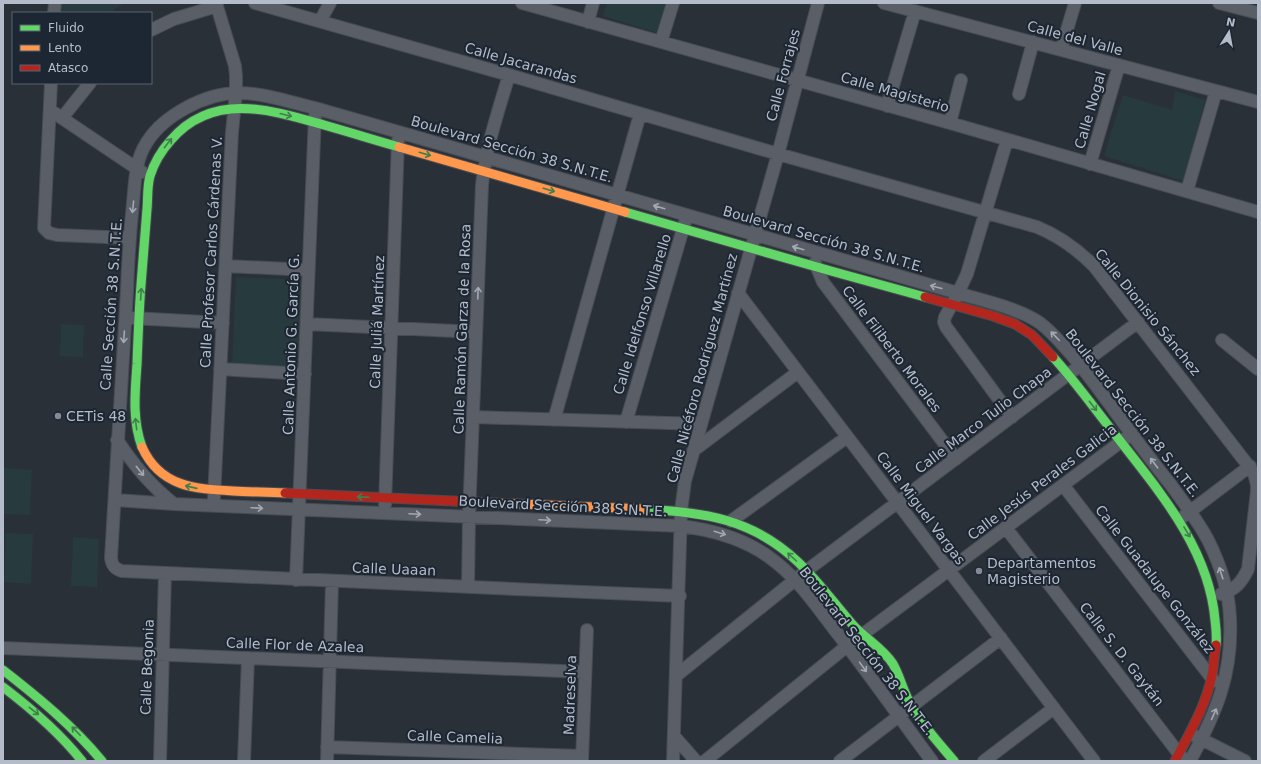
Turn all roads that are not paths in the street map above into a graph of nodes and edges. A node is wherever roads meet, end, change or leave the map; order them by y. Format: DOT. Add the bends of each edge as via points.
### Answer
graph roads {
  1 [pos="255,3"];
  2 [pos="330,3"];
  3 [pos="522,3"];
  4 [pos="593,3"];
  5 [pos="673,3"];
  6 [pos="818,3"];
  7 [pos="884,3"];
  8 [pos="1075,3"];
  9 [pos="1219,3"];
  10 [pos="217,5"];
  11 [pos="915,11"];
  12 [pos="1258,13"];
  13 [pos="320,21"];
  14 [pos="588,22"];
  15 [pos="152,30"];
  16 [pos="661,42"];
  17 [pos="1033,42"];
  18 [pos="1061,50"];
  19 [pos="1119,66"];
  20 [pos="509,75"];
  21 [pos="797,80"];
  22 [pos="961,80"];
  23 [pos="51,84"];
  24 [pos="89,84"];
  25 [pos="1216,91"];
  26 [pos="236,93"];
  27 [pos="1019,94"];
  28 [pos="1258,102"];
  29 [pos="887,106"];
  30 [pos="235,108"];
  31 [pos="315,108"];
  32 [pos="50,110"];
  33 [pos="640,114"];
  34 [pos="62,118"];
  35 [pos="314,122"];
  36 [pos="950,123"];
  37 [pos="398,132"];
  38 [pos="1007,140"];
  39 [pos="398,146"];
  40 [pos="778,154"];
  41 [pos="486,158"];
  42 [pos="1090,164"];
  43 [pos="137,168"];
  44 [pos="484,171"];
  45 [pos="150,177"];
  46 [pos="1187,192"];
  47 [pos="617,195"];
  48 [pos="613,209"];
  49 [pos="1258,212"];
  50 [pos="986,213"];
  51 [pos="687,216"];
  52 [pos="683,229"];
  53 [pos="754,235"];
  54 [pos="130,238"];
  55 [pos="751,248"];
  56 [pos="813,252"];
  57 [pos="226,266"];
  58 [pos="816,268"];
  59 [pos="308,270"];
  60 [pos="738,293"];
  61 [pos="958,293"];
  62 [pos="952,304"];
  63 [pos="125,318"];
  64 [pos="139,318"];
  65 [pos="1138,322"];
  66 [pos="222,323"];
  67 [pos="306,324"];
  68 [pos="392,328"];
  69 [pos="476,332"];
  70 [pos="1222,340"];
  71 [pos="1080,366"];
  72 [pos="220,369"];
  73 [pos="1258,369"];
  74 [pos="798,372"];
  75 [pos="304,374"];
  76 [pos="1069,375"];
  77 [pos="473,417"];
  78 [pos="1012,417"];
  79 [pos="554,420"];
  80 [pos="626,422"];
  81 [pos="701,424"];
  82 [pos="1131,433"];
  83 [pos="847,437"];
  84 [pos="117,440"];
  85 [pos="1120,442"];
  86 [pos="692,451"];
  87 [pos="956,459"];
  88 [pos="149,460"];
  89 [pos="1250,466"];
  90 [pos="1063,485"];
  91 [pos="215,490"];
  92 [pos="300,495"];
  93 [pos="386,498"];
  94 [pos="115,500"];
  95 [pos="470,501"];
  96 [pos="897,502"];
  97 [pos="174,504"];
  98 [pos="214,505"];
  99 [pos="299,510"];
  100 [pos="681,511"];
  101 [pos="1190,511"];
  102 [pos="385,512"];
  103 [pos="469,516"];
  104 [pos="1179,520"];
  105 [pos="731,521"];
  106 [pos="681,526"];
  107 [pos="1006,528"];
  108 [pos="111,562"];
  109 [pos="949,570"];
  110 [pos="806,571"];
  111 [pos="165,573"];
  112 [pos="296,580"];
  113 [pos="795,580"];
  114 [pos="332,582"];
  115 [pos="468,587"];
  116 [pos="1226,592"];
  117 [pos="680,596"];
  118 [pos="1212,596"];
  119 [pos="587,630"];
  120 [pos="861,635"];
  121 [pos="1001,638"];
  122 [pos="847,646"];
  123 [pos="3,648"];
  124 [pos="162,654"];
  125 [pos="248,658"];
  126 [pos="330,661"];
  127 [pos="3,670"];
  128 [pos="585,672"];
  129 [pos="677,675"];
  130 [pos="1211,677"];
  131 [pos="3,687"];
  132 [pos="1223,691"];
  133 [pos="911,706"];
  134 [pos="1054,708"];
  135 [pos="898,716"];
  136 [pos="1190,733"];
  137 [pos="674,736"];
  138 [pos="1202,740"];
  139 [pos="327,747"];
  140 [pos="1180,758"];
  141 [pos="582,759"];
  142 [pos="82,761"];
  143 [pos="102,761"];
  144 [pos="160,761"];
  145 [pos="244,761"];
  146 [pos="327,761"];
  147 [pos="673,761"];
  148 [pos="696,761"];
  149 [pos="705,761"];
  150 [pos="840,761"];
  151 [pos="932,761"];
  152 [pos="954,761"];
  153 [pos="984,761"];
  154 [pos="1094,761"];
  155 [pos="1190,761"];
  156 [pos="1246,761"];
  1 -- 13 [label="street, Calle Jacarandas"];
  2 -- 13 [label="street"];
  3 -- 14 [label="street, Calle Magisterio"];
  4 -- 14 [label="street"];
  5 -- 16 [label="street"];
  6 -- 21 [label="street, Calle Forrajes"];
  7 -- 11 [label="street, Calle del Valle"];
  8 -- 18 [label="street"];
  9 -- 12 [label="street"];
  10 -- 15 [label="street" via="174,19"];
  10 -- 26 [label="street, Calle Profesor Carlos Cárdenas V." via="235,66"];
  11 -- 17 [label="street, Calle del Valle"];
  11 -- 29 [label="street"];
  13 -- 20 [label="street, Calle Jacarandas"];
  14 -- 16 [label="street, Calle Magisterio"];
  16 -- 21 [label="street, Calle Magisterio"];
  17 -- 18 [label="street, Calle del Valle"];
  17 -- 27 [label="street"];
  18 -- 19 [label="street, Calle del Valle"];
  19 -- 25 [label="street, Calle del Valle"];
  19 -- 42 [label="street, Calle Nogal"];
  20 -- 33 [label="street, Calle Jacarandas"];
  20 -- 41 [label="street, Calle Ramón Garza de la Rosa"];
  21 -- 29 [label="street, Calle Magisterio"];
  21 -- 40 [label="street, Calle Forrajes"];
  22 -- 36 [label="street"];
  23 -- 32 [label="street"];
  24 -- 34 [label="street"];
  25 -- 28 [label="street, Calle del Valle"];
  25 -- 46 [label="street"];
  26 -- 30 [label="street, Calle Profesor Carlos Cárdenas V."];
  26 -- 31 [label="street, Boulevard Sección 38 S.N.T.E." via="268,96"];
  26 -- 43 [label="street, Boulevard Sección 38 S.N.T.E." via="202,100 168,119 147,142"];
  29 -- 36 [label="street, Calle Magisterio"];
  30 -- 35 [label="street, Boulevard Sección 38 S.N.T.E., one-way" via="270,111"];
  45 -- 30 [label="street, Boulevard Sección 38 S.N.T.E., one-way" via="154,164 167,142 188,123 217,110"];
  30 -- 57 [label="street, Calle Profesor Carlos Cárdenas V."];
  31 -- 35 [label="street, Calle Antonio G. García G."];
  31 -- 37 [label="street, Boulevard Sección 38 S.N.T.E."];
  32 -- 34 [label="street"];
  32 -- 54 [label="street" via="44,228 56,235"];
  33 -- 40 [label="street, Calle Jacarandas"];
  33 -- 47 [label="street"];
  34 -- 43 [label="street"];
  35 -- 39 [label="street, Boulevard Sección 38 S.N.T.E."];
  35 -- 59 [label="street, Calle Antonio G. García G."];
  36 -- 38 [label="street, Calle Magisterio"];
  37 -- 39 [label="street, Calle Juliá Martínez"];
  37 -- 41 [label="street, Boulevard Sección 38 S.N.T.E."];
  38 -- 42 [label="street, Calle Magisterio"];
  38 -- 50 [label="street"];
  39 -- 44 [label="street, Boulevard Sección 38 S.N.T.E., one-way"];
  39 -- 68 [label="street, Calle Juliá Martínez"];
  40 -- 50 [label="street, Calle Dionisio Sánchez"];
  40 -- 53 [label="street, Calle Nicéforo Rodríguez Martínez"];
  41 -- 44 [label="street, Calle Ramón Garza de la Rosa"];
  41 -- 47 [label="street, Boulevard Sección 38 S.N.T.E."];
  42 -- 46 [label="street, Calle Magisterio"];
  43 -- 45 [label="street"];
  43 -- 54 [label="street, Calle Sección 38 S.N.T.E., one-way"];
  44 -- 48 [label="street, Boulevard Sección 38 S.N.T.E., one-way"];
  69 -- 44 [label="street, Calle Ramón Garza de la Rosa, one-way"];
  64 -- 45 [label="street, Calle Sección 38 S.N.T.E., one-way"];
  46 -- 49 [label="street, Calle Magisterio"];
  47 -- 48 [label="street"];
  51 -- 47 [label="street, Boulevard Sección 38 S.N.T.E., one-way"];
  48 -- 52 [label="street, Boulevard Sección 38 S.N.T.E."];
  48 -- 79 [label="street"];
  50 -- 61 [label="street" via="967,274"];
  50 -- 65 [label="street, Calle Dionisio Sánchez" via="1037,227 1074,247 1094,266"];
  51 -- 52 [label="street, Calle Idelfonso Villarello"];
  51 -- 53 [label="street, Boulevard Sección 38 S.N.T.E."];
  52 -- 55 [label="street, Boulevard Sección 38 S.N.T.E."];
  52 -- 80 [label="street, Calle Idelfonso Villarello"];
  53 -- 55 [label="street, Calle Nicéforo Rodríguez Martínez"];
  56 -- 53 [label="street, Boulevard Sección 38 S.N.T.E., one-way"];
  54 -- 63 [label="street, Calle Sección 38 S.N.T.E."];
  55 -- 58 [label="street, Boulevard Sección 38 S.N.T.E."];
  55 -- 60 [label="street, Calle Nicéforo Rodríguez Martínez"];
  56 -- 58 [label="street, Calle Filiberto Morales"];
  61 -- 56 [label="street, Boulevard Sección 38 S.N.T.E., one-way"];
  57 -- 59 [label="street"];
  57 -- 66 [label="street, Calle Profesor Carlos Cárdenas V."];
  58 -- 62 [label="street, Boulevard Sección 38 S.N.T.E."];
  58 -- 87 [label="street, Calle Filiberto Morales" via="823,282"];
  59 -- 67 [label="street, Calle Antonio G. García G."];
  60 -- 74 [label="street, Calle Miguel Vargas"];
  60 -- 81 [label="street, Calle Nicéforo Rodríguez Martínez"];
  61 -- 62 [label="street"];
  71 -- 61 [label="street, Boulevard Sección 38 S.N.T.E., one-way" via="1040,323 1014,311"];
  62 -- 76 [label="street, Boulevard Sección 38 S.N.T.E." via="1019,326 1042,343"];
  62 -- 78 [label="street" via="944,317 946,327"];
  63 -- 64 [label="street"];
  63 -- 84 [label="street, Calle Sección 38 S.N.T.E., one-way"];
  64 -- 66 [label="street"];
  88 -- 64 [label="street, Calle Sección 38 S.N.T.E., one-way" via="139,440 135,421"];
  65 -- 71 [label="street, Calle Marco Tulio Chapa"];
  65 -- 89 [label="street, Calle Dionisio Sánchez"];
  66 -- 72 [label="street, Calle Profesor Carlos Cárdenas V."];
  67 -- 68 [label="street"];
  67 -- 75 [label="street, Calle Antonio G. García G."];
  68 -- 69 [label="street"];
  68 -- 93 [label="street, Calle Juliá Martínez"];
  69 -- 77 [label="street, Calle Ramón Garza de la Rosa"];
  70 -- 73 [label="street"];
  71 -- 76 [label="street, Calle Marco Tulio Chapa"];
  71 -- 82 [label="street, Boulevard Sección 38 S.N.T.E."];
  72 -- 75 [label="street"];
  72 -- 91 [label="street, Calle Profesor Carlos Cárdenas V."];
  74 -- 83 [label="street, Calle Miguel Vargas"];
  74 -- 86 [label="street"];
  75 -- 92 [label="street, Calle Antonio G. García G."];
  76 -- 78 [label="street, Calle Marco Tulio Chapa"];
  76 -- 85 [label="street, Boulevard Sección 38 S.N.T.E., one-way"];
  77 -- 79 [label="street"];
  77 -- 95 [label="street, Calle Ramón Garza de la Rosa"];
  78 -- 87 [label="street, Calle Marco Tulio Chapa"];
  79 -- 80 [label="street"];
  80 -- 81 [label="street"];
  81 -- 86 [label="street, Calle Nicéforo Rodríguez Martínez"];
  82 -- 85 [label="street, Calle Jesús Perales Galicia"];
  101 -- 82 [label="street, Boulevard Sección 38 S.N.T.E., one-way"];
  83 -- 96 [label="street, Calle Miguel Vargas"];
  83 -- 105 [label="street"];
  84 -- 94 [label="street, Calle Sección 38 S.N.T.E."];
  84 -- 97 [label="street, one-way" via="144,476"];
  85 -- 90 [label="street, Calle Jesús Perales Galicia"];
  85 -- 104 [label="street, Boulevard Sección 38 S.N.T.E."];
  86 -- 100 [label="street, Calle Nicéforo Rodríguez Martínez"];
  87 -- 96 [label="street, Calle Marco Tulio Chapa"];
  91 -- 88 [label="street, Boulevard Sección 38 S.N.T.E., one-way" via="179,484 162,474"];
  89 -- 101 [label="street"];
  89 -- 116 [label="street, Calle Dionisio Sánchez" via="1257,485 1248,570 1239,585"];
  90 -- 107 [label="street, Calle Jesús Perales Galicia"];
  90 -- 130 [label="street, Calle Guadalupe González"];
  91 -- 92 [label="street, Boulevard Sección 38 S.N.T.E."];
  91 -- 98 [label="street, Calle Profesor Carlos Cárdenas V."];
  93 -- 92 [label="street, Boulevard Sección 38 S.N.T.E., one-way"];
  92 -- 99 [label="street, Calle Antonio G. García G."];
  93 -- 95 [label="street, Boulevard Sección 38 S.N.T.E."];
  93 -- 102 [label="street, Calle Juliá Martínez"];
  94 -- 97 [label="street, Boulevard Sección 38 S.N.T.E."];
  94 -- 108 [label="street, Calle Sección 38 S.N.T.E."];
  95 -- 100 [label="street, Boulevard Sección 38 S.N.T.E."];
  95 -- 103 [label="street, Calle Ramón Garza de la Rosa"];
  96 -- 109 [label="street, Calle Miguel Vargas"];
  96 -- 110 [label="street, Calle Marco Tulio Chapa"];
  97 -- 98 [label="street, Boulevard Sección 38 S.N.T.E."];
  98 -- 99 [label="street, Boulevard Sección 38 S.N.T.E., one-way"];
  99 -- 102 [label="street, Boulevard Sección 38 S.N.T.E."];
  99 -- 112 [label="street, Calle Antonio G. García G."];
  100 -- 105 [label="street, Boulevard Sección 38 S.N.T.E."];
  100 -- 106 [label="street, Calle Nicéforo Rodríguez Martínez"];
  101 -- 104 [label="street"];
  116 -- 101 [label="street, Boulevard Sección 38 S.N.T.E., one-way" via="1217,560"];
  102 -- 103 [label="street, Boulevard Sección 38 S.N.T.E., one-way"];
  103 -- 106 [label="street, Boulevard Sección 38 S.N.T.E., one-way"];
  103 -- 115 [label="street, Calle Ramón Garza de la Rosa"];
  104 -- 118 [label="street, Boulevard Sección 38 S.N.T.E., one-way" via="1203,563"];
  110 -- 105 [label="street, Boulevard Sección 38 S.N.T.E., one-way" via="775,543"];
  106 -- 113 [label="street, Boulevard Sección 38 S.N.T.E., one-way" via="700,528 734,538 768,557"];
  106 -- 117 [label="street, Calle Nicéforo Rodríguez Martínez"];
  107 -- 109 [label="street, Calle Jesús Perales Galicia"];
  107 -- 140 [label="street, Calle S. D. Gaytán"];
  108 -- 111 [label="street, Calle Uaaan" via="122,571"];
  109 -- 120 [label="street, Calle Jesús Perales Galicia"];
  109 -- 121 [label="street, Calle Miguel Vargas"];
  110 -- 113 [label="street, Calle Marco Tulio Chapa"];
  110 -- 120 [label="street, Boulevard Sección 38 S.N.T.E."];
  111 -- 112 [label="street, Calle Uaaan"];
  111 -- 124 [label="street, Calle Begonia"];
  112 -- 114 [label="street, Calle Uaaan"];
  113 -- 122 [label="street, Boulevard Sección 38 S.N.T.E."];
  113 -- 129 [label="street, Calle Marco Tulio Chapa"];
  114 -- 115 [label="street, Calle Uaaan"];
  114 -- 126 [label="street"];
  115 -- 117 [label="street, Calle Uaaan"];
  116 -- 118 [label="street, Calle Dionisio Sánchez"];
  116 -- 132 [label="street, Boulevard Sección 38 S.N.T.E." via="1231,636"];
  117 -- 129 [label="street, Calle Nicéforo Rodríguez Martínez"];
  118 -- 130 [label="street, Boulevard Sección 38 S.N.T.E." via="1216,630"];
  119 -- 128 [label="street, Madreselva"];
  120 -- 122 [label="street, Calle Jesús Perales Galicia"];
  120 -- 133 [label="street, Boulevard Sección 38 S.N.T.E." via="884,653 892,664"];
  121 -- 133 [label="street"];
  121 -- 134 [label="street, Calle Miguel Vargas"];
  122 -- 135 [label="street, Boulevard Sección 38 S.N.T.E., one-way"];
  122 -- 149 [label="street, Calle Jesús Perales Galicia"];
  123 -- 124 [label="street, Calle Flor de Azalea"];
  124 -- 125 [label="street, Calle Flor de Azalea"];
  124 -- 144 [label="street, Calle Begonia"];
  125 -- 126 [label="street, Calle Flor de Azalea"];
  125 -- 145 [label="street"];
  126 -- 128 [label="street, Calle Flor de Azalea"];
  126 -- 139 [label="street"];
  143 -- 127 [label="street, one-way" via="61,716"];
  128 -- 141 [label="street, Madreselva"];
  129 -- 137 [label="street, Calle Nicéforo Rodríguez Martínez"];
  130 -- 132 [label="street, Calle Guadalupe González"];
  130 -- 136 [label="street, Boulevard Sección 38 S.N.T.E."];
  131 -- 142 [label="street, one-way" via="41,716"];
  138 -- 132 [label="street, Boulevard Sección 38 S.N.T.E., one-way"];
  133 -- 135 [label="street"];
  133 -- 152 [label="street, Boulevard Sección 38 S.N.T.E."];
  134 -- 153 [label="street"];
  134 -- 154 [label="street, Calle Miguel Vargas"];
  135 -- 150 [label="street"];
  135 -- 151 [label="street, Boulevard Sección 38 S.N.T.E."];
  136 -- 138 [label="street"];
  136 -- 140 [label="street, Boulevard Sección 38 S.N.T.E."];
  137 -- 147 [label="street, Calle Nicéforo Rodríguez Martínez"];
  137 -- 148 [label="street"];
  138 -- 155 [label="street, Boulevard Sección 38 S.N.T.E."];
  138 -- 156 [label="street"];
  139 -- 141 [label="street, Calle Camelia"];
  139 -- 146 [label="street"];
}
